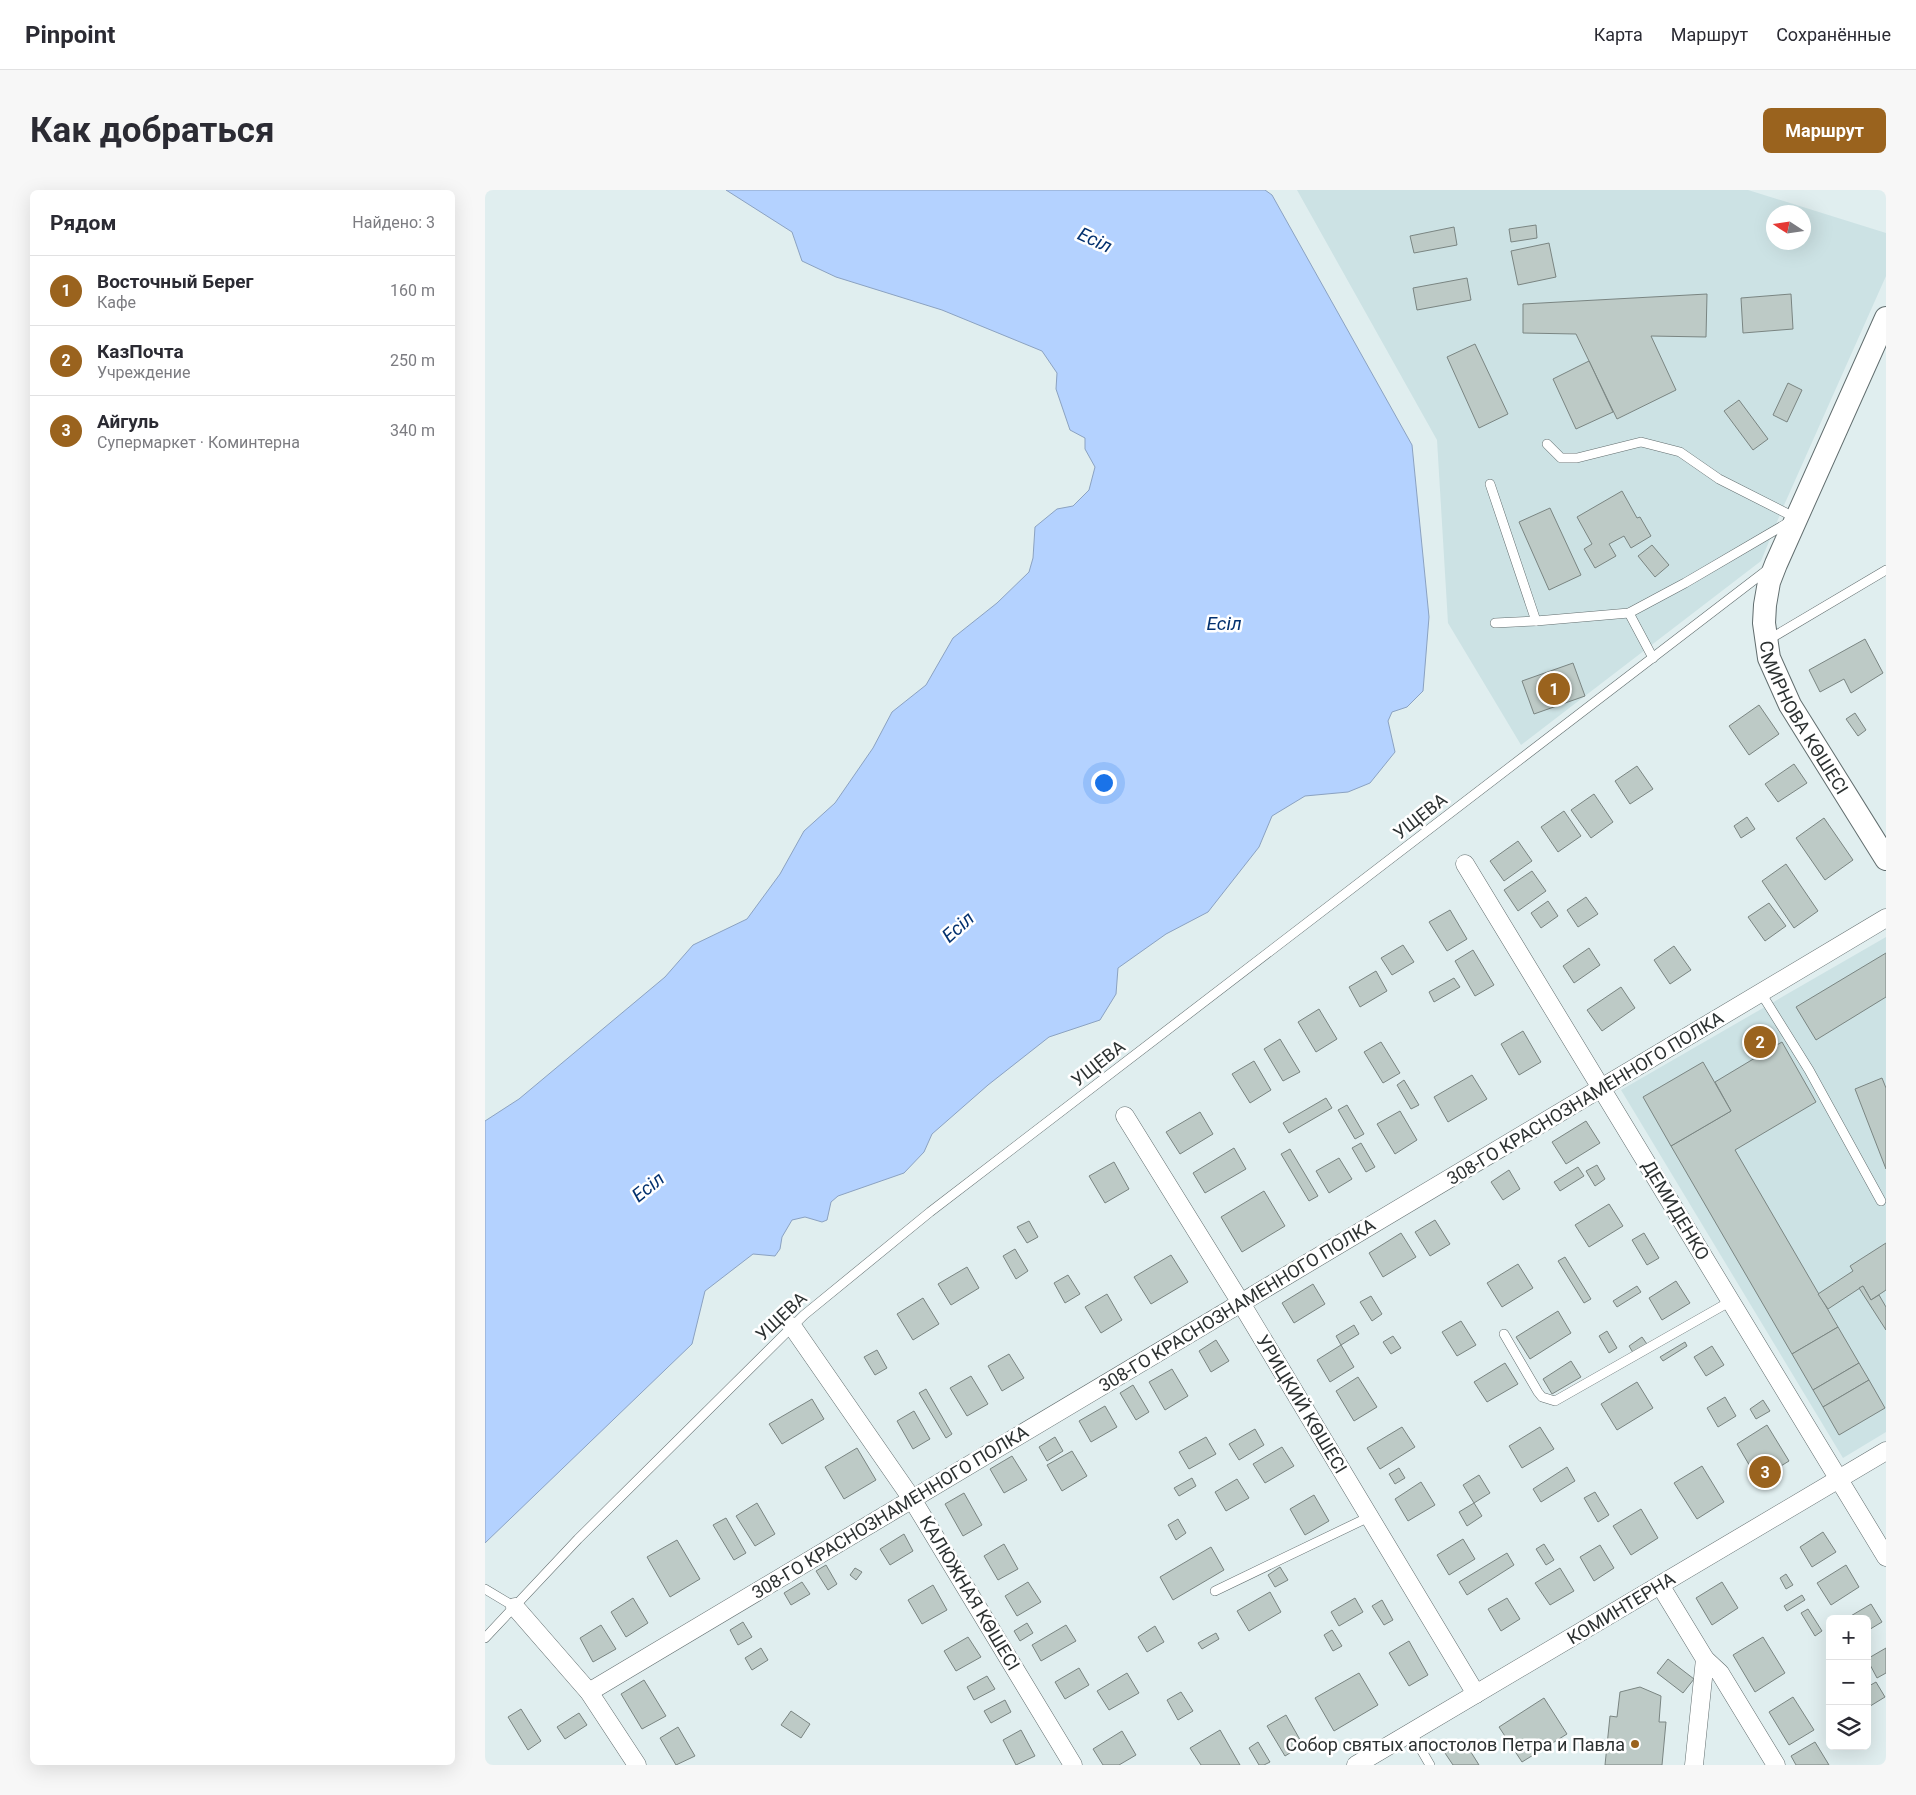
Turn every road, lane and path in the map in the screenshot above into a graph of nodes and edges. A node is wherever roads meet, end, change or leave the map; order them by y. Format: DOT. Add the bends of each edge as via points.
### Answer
graph roads {
  1 [pos="1886,318"];
  2 [pos="1547,444"];
  3 [pos="1489,484"];
  4 [pos="1796,518"];
  5 [pos="1776,564"];
  6 [pos="1886,570"];
  7 [pos="1629,613"];
  8 [pos="1536,622"];
  9 [pos="1495,623"];
  10 [pos="1765,642"];
  11 [pos="1653,658"];
  12 [pos="1886,859"];
  13 [pos="1465,864"];
  14 [pos="1886,918"];
  15 [pos="1761,993"];
  16 [pos="1601,1088"];
  17 [pos="1125,1116"];
  18 [pos="1881,1201"];
  19 [pos="1731,1302"];
  20 [pos="1241,1303"];
  21 [pos="792,1326"];
  22 [pos="1503,1334"];
  23 [pos="1886,1451"];
  24 [pos="1839,1479"];
  25 [pos="912,1499"];
  26 [pos="1369,1517"];
  27 [pos="1886,1557"];
  28 [pos="1660,1585"];
  29 [pos="485,1589"];
  30 [pos="1215,1591"];
  31 [pos="515,1607"];
  32 [pos="485,1638"];
  33 [pos="1705,1659"];
  34 [pos="589,1692"];
  35 [pos="1476,1694"];
  36 [pos="1411,1732"];
  37 [pos="1359,1764"];
  38 [pos="637,1765"];
  39 [pos="1073,1765"];
  40 [pos="1430,1765"];
  41 [pos="1694,1765"];
  42 [pos="1775,1765"];
  1 -- 4 [label="street, СМИРНОВА КӨШЕСІ"];
  2 -- 4 [label="lane" via="1561,458 1577,458 1641,442 1680,452 1719,479"];
  3 -- 8 [label="lane"];
  4 -- 5 [label="street, СМИРНОВА КӨШЕСІ"];
  4 -- 7 [label="lane"];
  5 -- 10 [label="street, СМИРНОВА КӨШЕСІ" via="1765,605"];
  5 -- 11 [label="lane, УЩЕВА"];
  6 -- 10 [label="lane"];
  7 -- 8 [label="lane"];
  7 -- 11 [label="lane"];
  8 -- 9 [label="lane"];
  10 -- 12 [label="street, СМИРНОВА КӨШЕСІ" via="1775,675 1790,705"];
  11 -- 21 [label="lane, УЩЕВА" via="930,1212"];
  13 -- 16 [label="street, ДЕМИДЕНКО"];
  14 -- 15 [label="street, 308-ГО КРАСНОЗНАМЕННОГО ПОЛКА"];
  15 -- 16 [label="street, 308-ГО КРАСНОЗНАМЕННОГО ПОЛКА"];
  15 -- 18 [label="lane" via="1809,1070"];
  16 -- 19 [label="street, ДЕМИДЕНКО"];
  16 -- 20 [label="street, 308-ГО КРАСНОЗНАМЕННОГО ПОЛКА"];
  17 -- 20 [label="street, УРИЦКИЙ КӨШЕСІ"];
  19 -- 22 [label="lane" via="1555,1401 1542,1397 1538,1392"];
  19 -- 24 [label="street, ДЕМИДЕНКО"];
  20 -- 25 [label="street, 308-ГО КРАСНОЗНАМЕННОГО ПОЛКА"];
  20 -- 26 [label="street, УРИЦКИЙ КӨШЕСІ"];
  21 -- 25 [label="street, КАЛЮЖНАЯ КӨШЕСІ"];
  21 -- 31 [label="lane, УЩЕВА" via="578,1539"];
  23 -- 24 [label="street, КОМИНТЕРНА"];
  24 -- 27 [label="street, ДЕМИДЕНКО"];
  24 -- 28 [label="street, КОМИНТЕРНА"];
  25 -- 34 [label="street, 308-ГО КРАСНОЗНАМЕННОГО ПОЛКА"];
  25 -- 39 [label="street, КАЛЮЖНАЯ КӨШЕСІ"];
  26 -- 30 [label="lane"];
  26 -- 35 [label="street, УРИЦКИЙ КӨШЕСІ"];
  28 -- 33 [label="street"];
  28 -- 35 [label="street, КОМИНТЕРНА"];
  29 -- 31 [label="lane"];
  31 -- 32 [label="lane, УЩЕВА"];
  31 -- 34 [label="street"];
  33 -- 41 [label="street"];
  33 -- 42 [label="street" via="1720,1673"];
  34 -- 38 [label="street"];
  35 -- 36 [label="street, КОМИНТЕРНА"];
  36 -- 37 [label="street, КОМИНТЕРНА"];
  36 -- 40 [label="lane"];
}
